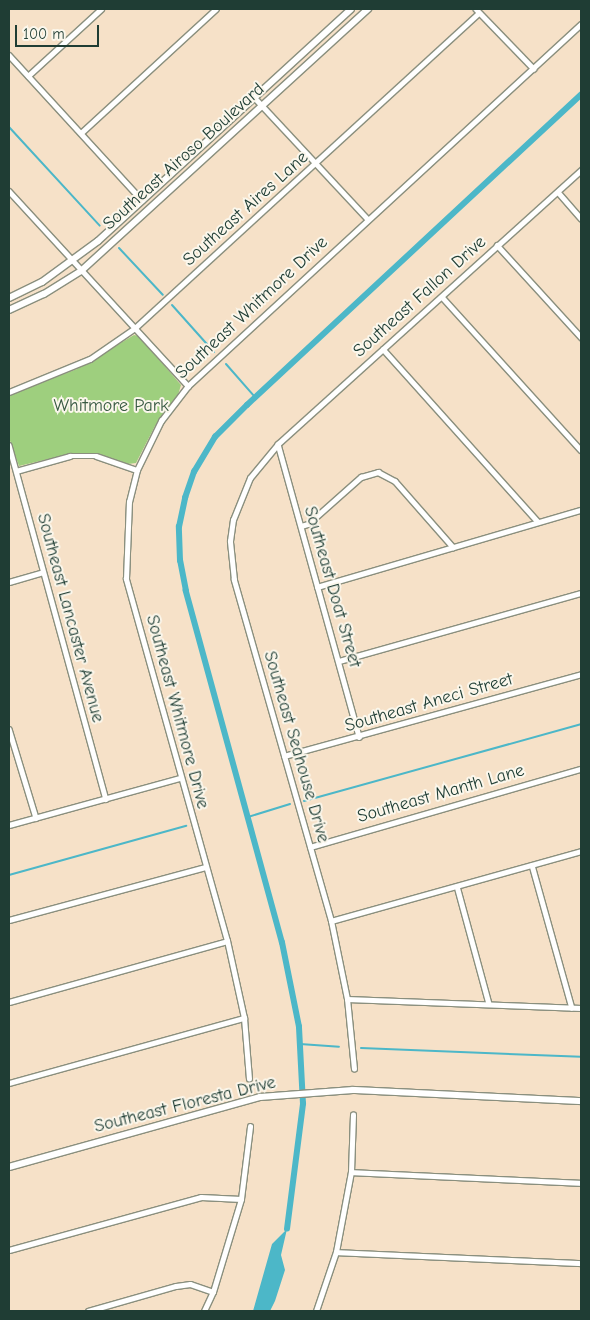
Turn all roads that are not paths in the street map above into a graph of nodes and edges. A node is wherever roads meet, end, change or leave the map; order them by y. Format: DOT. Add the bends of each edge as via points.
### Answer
graph roads {
  1 [pos="101,9"];
  2 [pos="216,9"];
  3 [pos="351,9"];
  4 [pos="368,9"];
  5 [pos="476,9"];
  6 [pos="479,13"];
  7 [pos="581,24"];
  8 [pos="9,55"];
  9 [pos="534,69"];
  10 [pos="28,76"];
  11 [pos="254,97"];
  12 [pos="262,106"];
  13 [pos="81,133"];
  14 [pos="316,164"];
  15 [pos="581,170"];
  16 [pos="170,174"];
  17 [pos="178,183"];
  18 [pos="9,191"];
  19 [pos="558,192"];
  20 [pos="142,200"];
  21 [pos="367,218"];
  22 [pos="581,218"];
  23 [pos="498,245"];
  24 [pos="73,262"];
  25 [pos="80,270"];
  26 [pos="9,298"];
  27 [pos="443,298"];
  28 [pos="9,310"];
  29 [pos="135,328"];
  30 [pos="581,337"];
  31 [pos="383,349"];
  32 [pos="188,386"];
  33 [pos="9,392"];
  34 [pos="278,444"];
  35 [pos="9,445"];
  36 [pos="581,450"];
  37 [pos="137,470"];
  38 [pos="16,471"];
  39 [pos="581,510"];
  40 [pos="538,522"];
  41 [pos="301,526"];
  42 [pos="453,548"];
  43 [pos="43,572"];
  44 [pos="9,582"];
  45 [pos="317,587"];
  46 [pos="581,593"];
  47 [pos="339,661"];
  48 [pos="581,674"];
  49 [pos="9,728"];
  50 [pos="359,736"];
  51 [pos="284,756"];
  52 [pos="581,769"];
  53 [pos="180,778"];
  54 [pos="106,799"];
  55 [pos="36,818"];
  56 [pos="9,825"];
  57 [pos="310,847"];
  58 [pos="581,851"];
  59 [pos="532,864"];
  60 [pos="206,866"];
  61 [pos="457,886"];
  62 [pos="9,920"];
  63 [pos="331,921"];
  64 [pos="227,942"];
  65 [pos="347,999"];
  66 [pos="9,1002"];
  67 [pos="489,1004"];
  68 [pos="572,1008"];
  69 [pos="581,1008"];
  70 [pos="244,1018"];
  71 [pos="354,1069"];
  72 [pos="250,1079"];
  73 [pos="9,1084"];
  74 [pos="581,1100"];
  75 [pos="353,1114"];
  76 [pos="250,1128"];
  77 [pos="9,1167"];
  78 [pos="351,1172"];
  79 [pos="581,1183"];
  80 [pos="241,1199"];
  81 [pos="9,1250"];
  82 [pos="336,1252"];
  83 [pos="581,1262"];
  84 [pos="213,1292"];
  85 [pos="88,1311"];
  86 [pos="204,1311"];
  87 [pos="316,1311"];
  1 -- 10 [label="street"];
  2 -- 13 [label="street"];
  3 -- 11 [label="main road, Southeast Airoso Boulevard"];
  4 -- 12 [label="main road, Southeast Airoso Boulevard"];
  5 -- 6 [label="street"];
  6 -- 9 [label="street"];
  6 -- 14 [label="street, Southeast Aires Lane"];
  7 -- 9 [label="street, Southeast Whitmore Drive"];
  8 -- 10 [label="street"];
  9 -- 21 [label="street, Southeast Whitmore Drive"];
  10 -- 13 [label="street"];
  11 -- 12 [label="street"];
  11 -- 16 [label="main road, Southeast Airoso Boulevard"];
  12 -- 14 [label="street"];
  12 -- 17 [label="main road, Southeast Airoso Boulevard"];
  13 -- 20 [label="street"];
  14 -- 21 [label="street"];
  14 -- 29 [label="street, Southeast Aires Lane"];
  15 -- 19 [label="street, Southeast Fallon Drive"];
  16 -- 17 [label="main road"];
  16 -- 20 [label="main road, Southeast Airoso Boulevard"];
  17 -- 25 [label="main road, Southeast Airoso Boulevard"];
  18 -- 24 [label="street"];
  19 -- 22 [label="street"];
  19 -- 23 [label="street, Southeast Fallon Drive"];
  20 -- 24 [label="main road, Southeast Airoso Boulevard"];
  21 -- 32 [label="street, Southeast Whitmore Drive"];
  23 -- 27 [label="street, Southeast Fallon Drive"];
  23 -- 30 [label="street"];
  24 -- 25 [label="street"];
  24 -- 26 [label="main road, Southeast Airoso Boulevard"];
  25 -- 28 [label="main road, Southeast Airoso Boulevard" via="44,294"];
  25 -- 29 [label="street"];
  27 -- 31 [label="street, Southeast Fallon Drive"];
  27 -- 36 [label="street"];
  29 -- 32 [label="street"];
  29 -- 33 [label="street, Southeast Aires Lane" via="90,359"];
  31 -- 34 [label="street, Southeast Fallon Drive"];
  31 -- 40 [label="street"];
  32 -- 37 [label="street, Southeast Whitmore Drive" via="161,421"];
  34 -- 41 [label="street, Southeast Doat Street"];
  34 -- 51 [label="street, Southeast Seahouse Drive" via="247,484 236,507 230,541 234,580"];
  35 -- 38 [label="street, Southeast Lancaster Avenue"];
  37 -- 38 [label="street" via="96,456 79,456"];
  37 -- 53 [label="street, Southeast Whitmore Drive" via="129,502 126,579"];
  38 -- 43 [label="street, Southeast Lancaster Avenue"];
  39 -- 40 [label="street"];
  40 -- 42 [label="street"];
  41 -- 42 [label="street" via="308,524 361,477 372,472 392,477"];
  41 -- 45 [label="street, Southeast Doat Street"];
  42 -- 45 [label="street"];
  43 -- 44 [label="street"];
  43 -- 54 [label="street, Southeast Lancaster Avenue"];
  45 -- 47 [label="street, Southeast Doat Street"];
  46 -- 47 [label="street"];
  47 -- 50 [label="street, Southeast Doat Street"];
  48 -- 50 [label="street, Southeast Aneci Street"];
  49 -- 55 [label="street"];
  50 -- 51 [label="street, Southeast Aneci Street"];
  51 -- 57 [label="street, Southeast Seahouse Drive"];
  52 -- 57 [label="street, Southeast Manth Lane"];
  53 -- 54 [label="street"];
  53 -- 60 [label="street, Southeast Whitmore Drive"];
  54 -- 55 [label="street"];
  55 -- 56 [label="street"];
  57 -- 63 [label="street, Southeast Seahouse Drive"];
  58 -- 59 [label="street"];
  59 -- 61 [label="street"];
  59 -- 68 [label="street"];
  60 -- 62 [label="street"];
  60 -- 64 [label="street, Southeast Whitmore Drive"];
  61 -- 63 [label="street"];
  61 -- 67 [label="street"];
  63 -- 65 [label="street, Southeast Seahouse Drive"];
  64 -- 66 [label="street"];
  64 -- 70 [label="street, Southeast Whitmore Drive"];
  65 -- 67 [label="street"];
  65 -- 71 [label="street, Southeast Seahouse Drive"];
  67 -- 68 [label="street"];
  68 -- 69 [label="street"];
  70 -- 72 [label="street, Southeast Whitmore Drive"];
  70 -- 73 [label="street"];
  74 -- 77 [label="main road, Southeast Floresta Drive" via="318,1091 260,1097"];
  75 -- 78 [label="street"];
  76 -- 80 [label="street"];
  78 -- 79 [label="street"];
  78 -- 82 [label="street"];
  80 -- 81 [label="street" via="201,1197"];
  80 -- 84 [label="street"];
  82 -- 83 [label="street"];
  82 -- 87 [label="street"];
  84 -- 85 [label="street" via="190,1284 176,1286"];
  84 -- 86 [label="street"];
}
